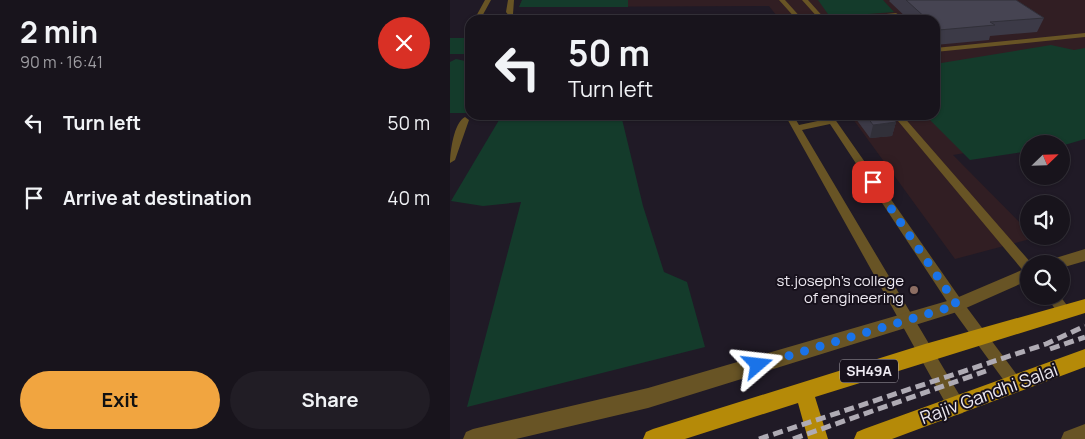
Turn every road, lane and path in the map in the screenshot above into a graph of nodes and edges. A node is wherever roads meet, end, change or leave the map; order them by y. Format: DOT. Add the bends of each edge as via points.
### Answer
graph roads {
  1 [pos="488,0"];
  2 [pos="511,0"];
  3 [pos="782,0"];
  4 [pos="805,0"];
  5 [pos="480,15"];
  6 [pos="511,15"];
  7 [pos="796,15"];
  8 [pos="818,15"];
  9 [pos="1085,35"];
  10 [pos="940,50"];
  11 [pos="465,120"];
  12 [pos="792,120"];
  13 [pos="823,120"];
  14 [pos="831,120"];
  15 [pos="902,120"];
  16 [pos="796,128"];
  17 [pos="450,160"];
  18 [pos="1085,255"];
  19 [pos="1020,258"];
  20 [pos="1070,259"];
  21 [pos="1020,277"];
  22 [pos="957,305"];
  23 [pos="1059,305"];
  24 [pos="1085,306"];
  25 [pos="1065,312"];
  26 [pos="906,320"];
  27 [pos="980,336"];
  28 [pos="925,353"];
  29 [pos="1085,358"];
  30 [pos="1015,384"];
  31 [pos="804,391"];
  32 [pos="957,407"];
  33 [pos="1085,434"];
  34 [pos="474,439"];
  35 [pos="653,439"];
  36 [pos="818,439"];
  37 [pos="864,439"];
  38 [pos="1071,439"];
  1 -- 5 [label="lane"];
  2 -- 6 [label="lane"];
  3 -- 7 [label="lane"];
  4 -- 8 [label="lane"];
  9 -- 10 [label="lane"];
  11 -- 17 [label="lane"];
  12 -- 16 [label="lane"];
  13 -- 16 [label="lane"];
  14 -- 22 [label="lane"];
  15 -- 19 [label="lane"];
  16 -- 26 [label="lane"];
  18 -- 20 [label="street"];
  21 -- 22 [label="street"];
  22 -- 26 [label="street"];
  22 -- 27 [label="lane"];
  23 -- 25 [label="lane"];
  24 -- 25 [label="main road, SH49A"];
  25 -- 27 [label="main road, SH49A"];
  26 -- 28 [label="lane"];
  26 -- 34 [label="street" via="648,398"];
  27 -- 28 [label="main road, SH49A"];
  27 -- 30 [label="lane"];
  28 -- 31 [label="main road, SH49A"];
  28 -- 32 [label="lane"];
  29 -- 30 [label="main road, Rajiv Gandhi Salai"];
  30 -- 32 [label="main road, Rajiv Gandhi Salai"];
  31 -- 35 [label="main road, SH49A"];
  31 -- 36 [label="main road"];
  32 -- 37 [label="main road, Rajiv Gandhi Salai"];
  33 -- 38 [label="street"];
}
